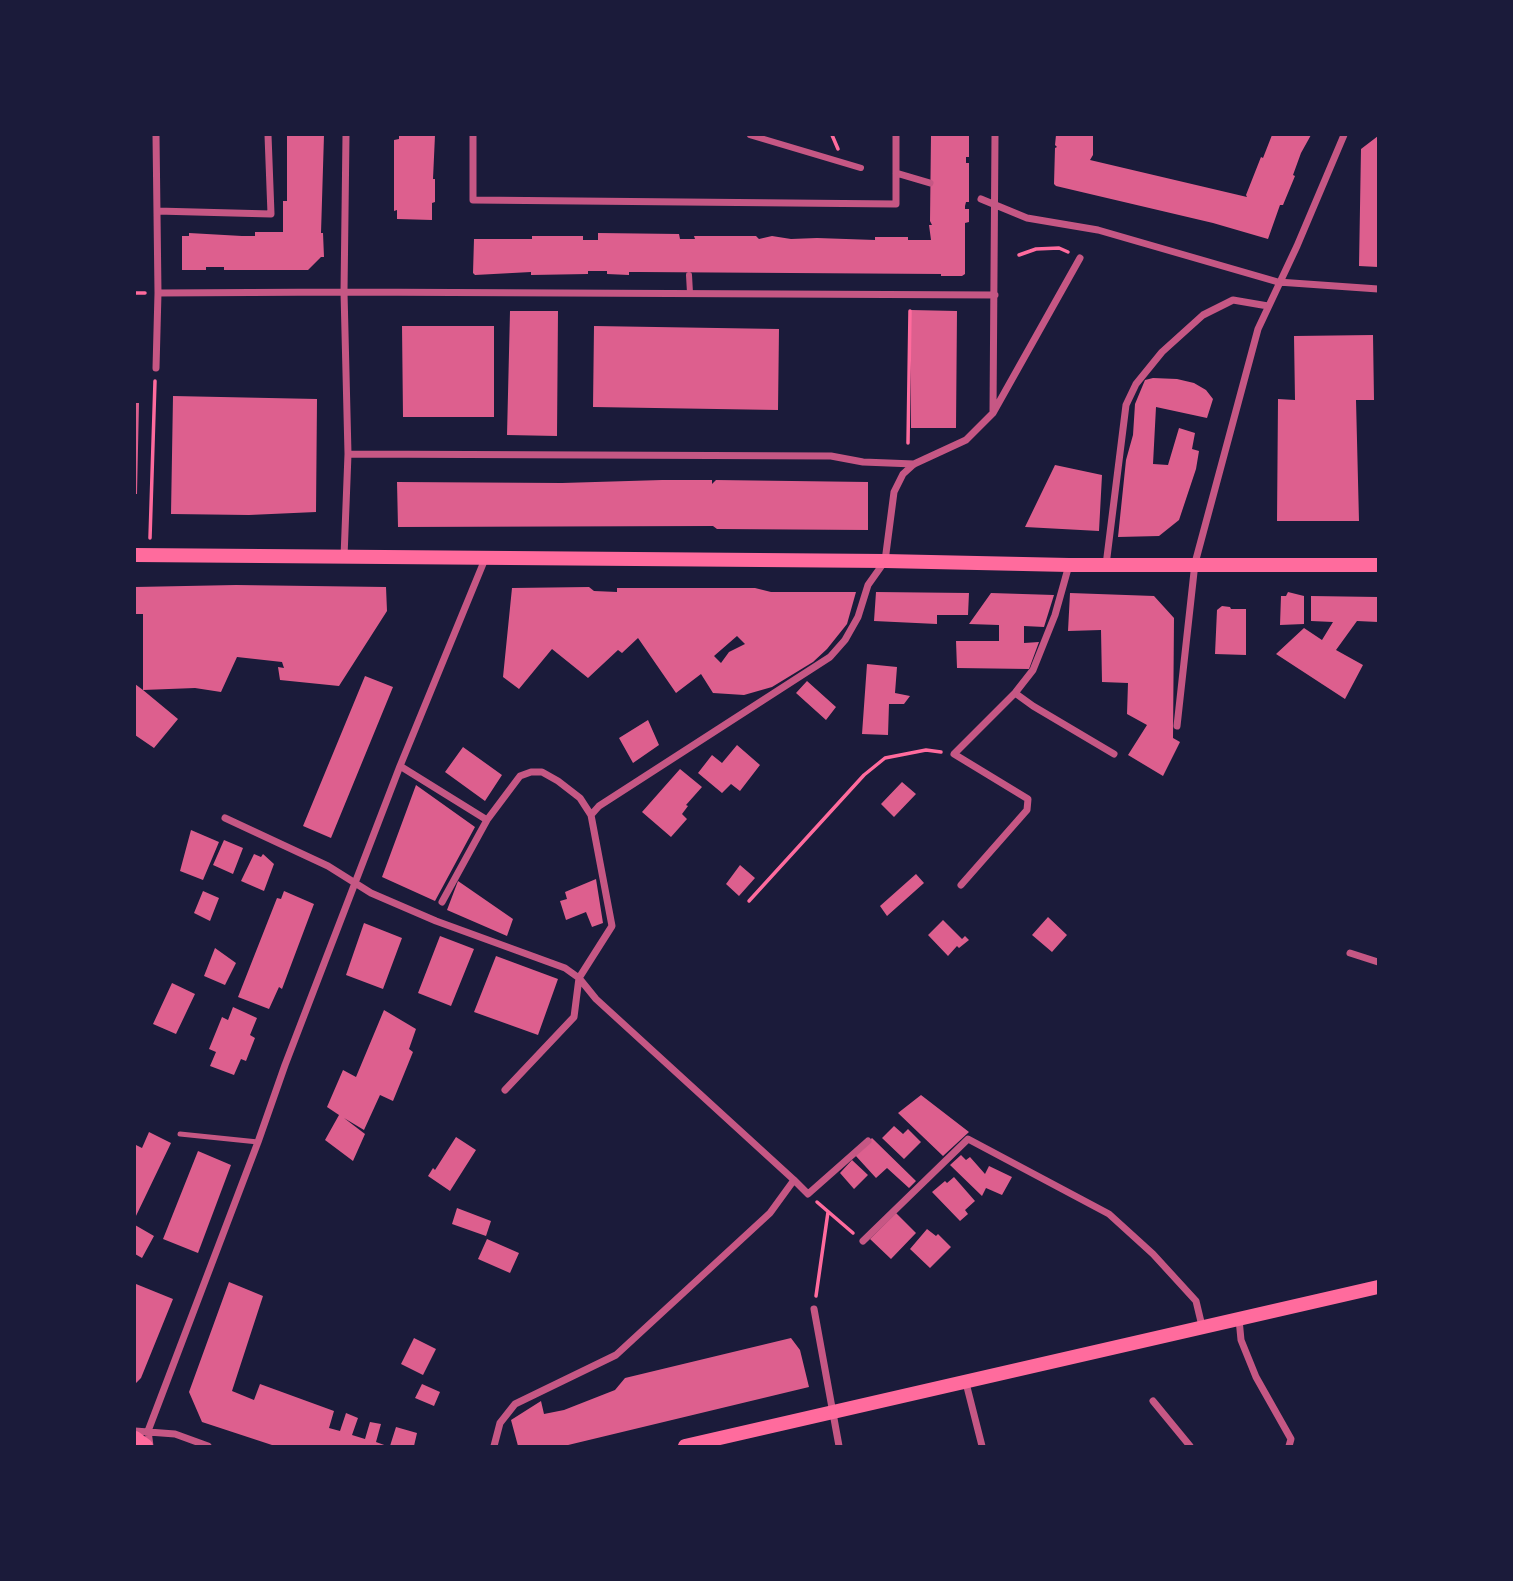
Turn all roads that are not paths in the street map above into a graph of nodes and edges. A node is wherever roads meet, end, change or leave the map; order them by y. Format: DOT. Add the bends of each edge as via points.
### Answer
graph roads {
  1 [pos="156,135"];
  2 [pos="268,135"];
  3 [pos="345,135"];
  4 [pos="473,135"];
  5 [pos="750,135"];
  6 [pos="896,135"];
  7 [pos="995,135"];
  8 [pos="1344,135"];
  9 [pos="861,168"];
  10 [pos="896,173"];
  11 [pos="930,183"];
  12 [pos="981,199"];
  13 [pos="995,205"];
  14 [pos="157,211"];
  15 [pos="1080,258"];
  16 [pos="689,275"];
  17 [pos="1279,282"];
  18 [pos="1378,289"];
  19 [pos="345,292"];
  20 [pos="158,293"];
  21 [pos="690,293"];
  22 [pos="995,295"];
  23 [pos="1268,306"];
  24 [pos="156,369"];
  25 [pos="993,413"];
  26 [pos="348,454"];
  27 [pos="914,464"];
  28 [pos="142,555"];
  29 [pos="344,557"];
  30 [pos="485,559"];
  31 [pos="885,561"];
  32 [pos="1195,563"];
  33 [pos="1069,565"];
  34 [pos="1106,565"];
  35 [pos="1378,565"];
  36 [pos="1015,693"];
  37 [pos="1177,726"];
  38 [pos="1114,754"];
  39 [pos="400,766"];
  40 [pos="591,815"];
  41 [pos="226,818"];
  42 [pos="487,820"];
  43 [pos="355,882"];
  44 [pos="961,885"];
  45 [pos="442,902"];
  46 [pos="1350,953"];
  47 [pos="1378,962"];
  48 [pos="579,978"];
  49 [pos="505,1090"];
  50 [pos="180,1134"];
  51 [pos="868,1141"];
  52 [pos="258,1142"];
  53 [pos="794,1180"];
  54 [pos="863,1241"];
  55 [pos="1378,1287"];
  56 [pos="814,1309"];
  57 [pos="1238,1319"];
  58 [pos="1202,1326"];
  59 [pos="966,1382"];
  60 [pos="1153,1401"];
  61 [pos="832,1413"];
  62 [pos="135,1431"];
  63 [pos="141,1434"];
  64 [pos="148,1446"];
  65 [pos="208,1446"];
  66 [pos="494,1446"];
  67 [pos="685,1446"];
  68 [pos="839,1446"];
  69 [pos="982,1446"];
  70 [pos="1189,1446"];
  71 [pos="1289,1446"];
  1 -- 14 [label="street"];
  2 -- 14 [label="street" via="271,214"];
  3 -- 19 [label="street"];
  4 -- 10 [label="street" via="473,200 896,204"];
  5 -- 9 [label="street"];
  6 -- 10 [label="street"];
  7 -- 13 [label="street"];
  8 -- 17 [label="street"];
  10 -- 11 [label="street"];
  12 -- 13 [label="street"];
  13 -- 17 [label="street" via="1027,218 1098,230"];
  13 -- 22 [label="street"];
  14 -- 20 [label="street"];
  15 -- 25 [label="street"];
  16 -- 21 [label="street"];
  17 -- 18 [label="street"];
  17 -- 23 [label="street"];
  19 -- 20 [label="street"];
  19 -- 21 [label="street"];
  19 -- 26 [label="street"];
  20 -- 24 [label="street"];
  21 -- 22 [label="street"];
  22 -- 25 [label="street"];
  23 -- 32 [label="street"];
  23 -- 34 [label="street" via="1233,300 1203,314 1136,384 1126,405"];
  25 -- 27 [label="street" via="966,440"];
  26 -- 27 [label="street" via="831,456"];
  26 -- 29 [label="street"];
  27 -- 31 [label="street" via="902,474 894,492"];
  28 -- 29 [label="main road"];
  29 -- 30 [label="main road"];
  30 -- 31 [label="main road"];
  30 -- 39 [label="street"];
  31 -- 33 [label="main road"];
  31 -- 40 [label="street" via="868,586 845,640 830,657 598,806"];
  32 -- 34 [label="main road"];
  32 -- 35 [label="main road"];
  32 -- 37 [label="street"];
  33 -- 34 [label="main road"];
  33 -- 36 [label="street" via="1044,646"];
  36 -- 38 [label="street"];
  36 -- 44 [label="street" via="954,754 1028,799 1027,810"];
  39 -- 42 [label="street"];
  39 -- 43 [label="street"];
  40 -- 42 [label="street" via="580,798 558,781 531,772 520,776"];
  40 -- 48 [label="street" via="612,926"];
  41 -- 43 [label="street"];
  42 -- 45 [label="street"];
  43 -- 48 [label="street" via="436,921 565,968"];
  43 -- 52 [label="street"];
  46 -- 47 [label="street"];
  48 -- 49 [label="street" via="574,1017"];
  48 -- 53 [label="street" via="596,999"];
  50 -- 52 [label="lane"];
  51 -- 53 [label="street" via="807,1194"];
  52 -- 63 [label="street"];
  53 -- 66 [label="street" via="770,1213 616,1355 515,1404 500,1423"];
  54 -- 58 [label="street" via="968,1139 1109,1214 1196,1301"];
  55 -- 57 [label="main road"];
  56 -- 61 [label="street"];
  57 -- 58 [label="main road"];
  57 -- 71 [label="street" via="1241,1340 1291,1440"];
  58 -- 59 [label="main road"];
  59 -- 61 [label="main road"];
  59 -- 69 [label="street"];
  60 -- 70 [label="street"];
  61 -- 67 [label="main road"];
  61 -- 68 [label="street"];
  62 -- 63 [label="street"];
  63 -- 64 [label="main road"];
  63 -- 65 [label="street" via="175,1434"];
}
